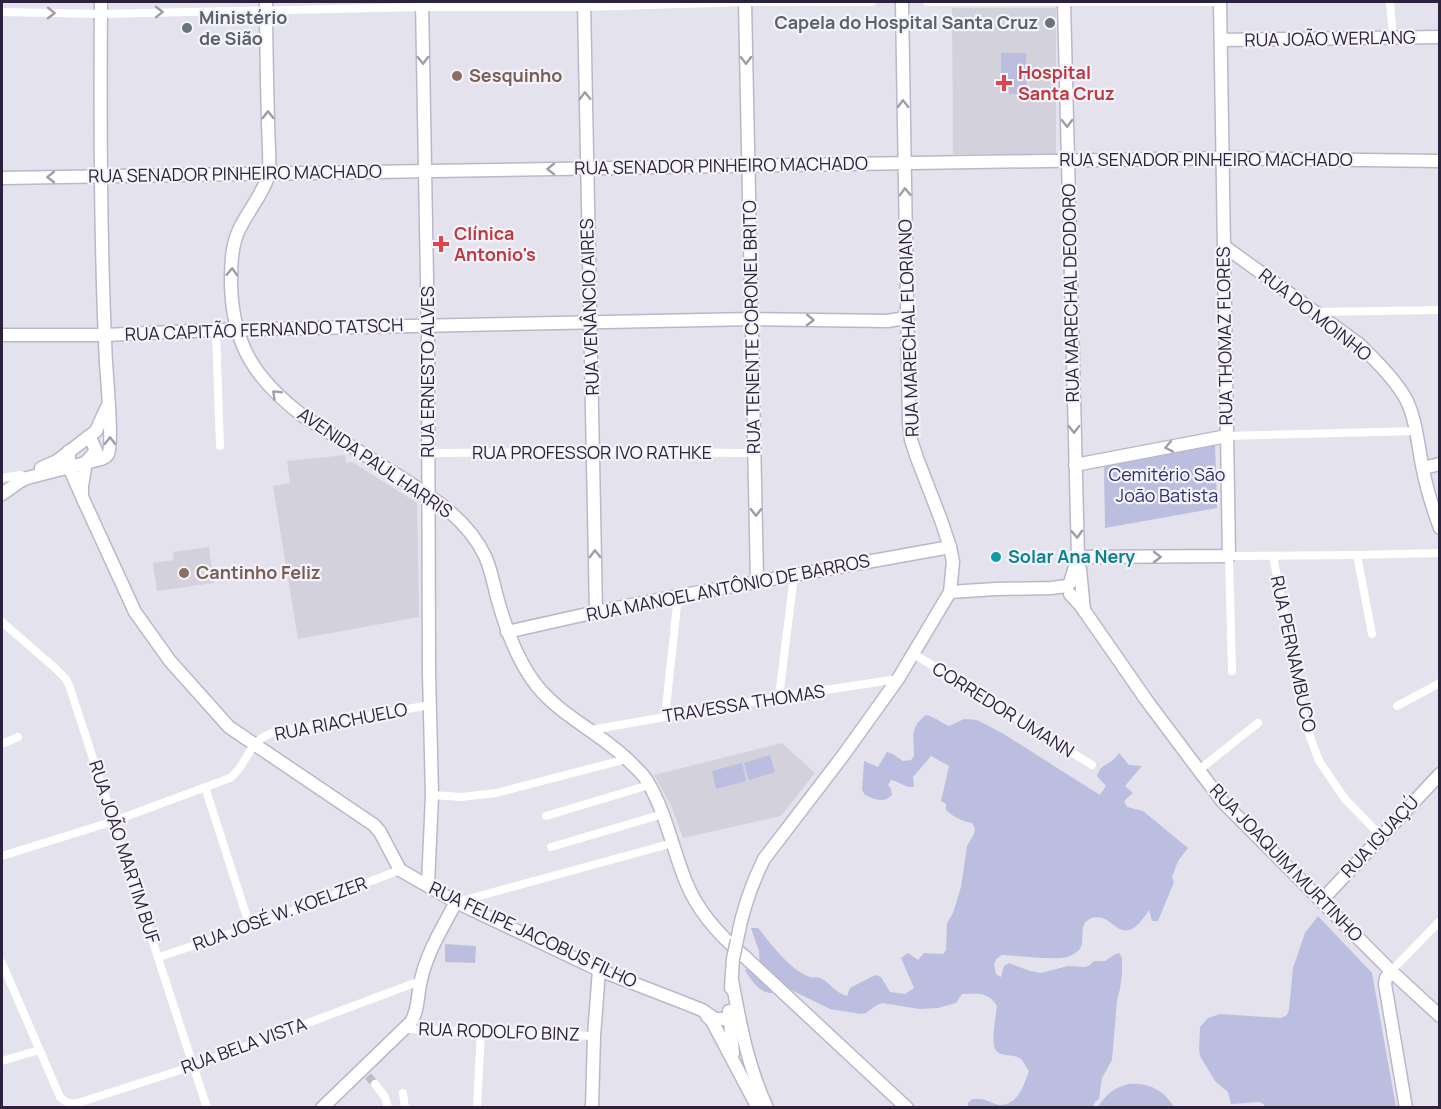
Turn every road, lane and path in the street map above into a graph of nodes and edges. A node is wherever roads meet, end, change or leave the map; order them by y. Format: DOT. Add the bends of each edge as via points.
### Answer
graph roads {
  1 [pos="745,2"];
  2 [pos="872,2"];
  3 [pos="902,2"];
  4 [pos="927,2"];
  5 [pos="1064,2"];
  6 [pos="1220,2"];
  7 [pos="1390,2"];
  8 [pos="422,4"];
  9 [pos="584,4"];
  10 [pos="355,5"];
  11 [pos="266,6"];
  12 [pos="101,8"];
  13 [pos="2,12"];
  14 [pos="1440,37"];
  15 [pos="1393,39"];
  16 [pos="1221,40"];
  17 [pos="1224,158"];
  18 [pos="1067,160"];
  19 [pos="1440,161"];
  20 [pos="904,163"];
  21 [pos="749,166"];
  22 [pos="586,168"];
  23 [pos="426,171"];
  24 [pos="269,174"];
  25 [pos="100,177"];
  26 [pos="2,178"];
  27 [pos="1224,246"];
  28 [pos="1440,310"];
  29 [pos="1314,312"];
  30 [pos="908,313"];
  31 [pos="752,319"];
  32 [pos="887,321"];
  33 [pos="590,323"];
  34 [pos="428,325"];
  35 [pos="216,330"];
  36 [pos="237,330"];
  37 [pos="908,331"];
  38 [pos="105,334"];
  39 [pos="2,336"];
  40 [pos="108,403"];
  41 [pos="1417,431"];
  42 [pos="1227,436"];
  43 [pos="90,437"];
  44 [pos="220,446"];
  45 [pos="69,451"];
  46 [pos="594,452"];
  47 [pos="428,453"];
  48 [pos="756,453"];
  49 [pos="86,462"];
  50 [pos="1440,464"];
  51 [pos="1075,465"];
  52 [pos="69,467"];
  53 [pos="1423,468"];
  54 [pos="24,477"];
  55 [pos="2,478"];
  56 [pos="2,488"];
  57 [pos="2,494"];
  58 [pos="429,496"];
  59 [pos="82,500"];
  60 [pos="1440,528"];
  61 [pos="950,547"];
  62 [pos="1440,553"];
  63 [pos="1357,555"];
  64 [pos="1229,556"];
  65 [pos="1273,556"];
  66 [pos="1082,561"];
  67 [pos="794,575"];
  68 [pos="757,581"];
  69 [pos="1071,588"];
  70 [pos="950,592"];
  71 [pos="678,596"];
  72 [pos="1083,609"];
  73 [pos="596,612"];
  74 [pos="2,622"];
  75 [pos="507,632"];
  76 [pos="1372,634"];
  77 [pos="914,654"];
  78 [pos="1232,670"];
  79 [pos="898,680"];
  80 [pos="1440,683"];
  81 [pos="779,697"];
  82 [pos="430,705"];
  83 [pos="1397,706"];
  84 [pos="665,717"];
  85 [pos="1258,723"];
  86 [pos="591,730"];
  87 [pos="18,737"];
  88 [pos="2,744"];
  89 [pos="254,744"];
  90 [pos="627,759"];
  91 [pos="1092,765"];
  92 [pos="1199,770"];
  93 [pos="1440,774"];
  94 [pos="649,785"];
  95 [pos="205,787"];
  96 [pos="432,795"];
  97 [pos="663,814"];
  98 [pos="546,816"];
  99 [pos="114,821"];
  100 [pos="1381,836"];
  101 [pos="673,843"];
  102 [pos="551,847"];
  103 [pos="2,856"];
  104 [pos="400,870"];
  105 [pos="428,885"];
  106 [pos="1322,900"];
  107 [pos="456,902"];
  108 [pos="1440,921"];
  109 [pos="250,927"];
  110 [pos="159,957"];
  111 [pos="739,958"];
  112 [pos="2,963"];
  113 [pos="600,970"];
  114 [pos="1391,972"];
  115 [pos="732,980"];
  116 [pos="420,981"];
  117 [pos="702,1010"];
  118 [pos="729,1016"];
  119 [pos="1440,1016"];
  120 [pos="715,1019"];
  121 [pos="404,1029"];
  122 [pos="481,1031"];
  123 [pos="594,1036"];
  124 [pos="731,1040"];
  125 [pos="39,1050"];
  126 [pos="2,1061"];
  127 [pos="735,1064"];
  128 [pos="193,1066"];
  129 [pos="375,1084"];
  130 [pos="758,1087"];
  131 [pos="403,1093"];
  132 [pos="763,1105"];
  133 [pos="207,1107"];
  134 [pos="322,1107"];
  135 [pos="388,1107"];
  136 [pos="405,1107"];
  137 [pos="477,1107"];
  138 [pos="592,1107"];
  139 [pos="907,1107"];
  140 [pos="1406,1107"];
  1 -- 2 [label="street"];
  1 -- 9 [label="street"];
  1 -- 21 [label="main road, RUA TENENTE CORONEL BRITO, one-way"];
  20 -- 3 [label="main road, RUA MARECHAL FLORIANO, one-way"];
  4 -- 5 [label="street"];
  5 -- 6 [label="street"];
  5 -- 18 [label="main road, RUA MARECHAL DEODORO, one-way"];
  6 -- 16 [label="main road, RUA THOMAZ FLORES"];
  7 -- 15 [label="street"];
  8 -- 9 [label="street"];
  8 -- 10 [label="street"];
  8 -- 23 [label="main road, RUA ERNESTO ALVES, one-way"];
  22 -- 9 [label="main road, RUA VENÂNCIO AIRES, one-way"];
  10 -- 11 [label="street"];
  12 -- 11 [label="street, one-way"];
  24 -- 11 [label="main road, one-way"];
  13 -- 12 [label="street, one-way"];
  12 -- 25 [label="main road"];
  14 -- 15 [label="main road, RUA JOÃO WERLANG"];
  15 -- 16 [label="main road, RUA JOÃO WERLANG"];
  16 -- 17 [label="main road, RUA THOMAZ FLORES"];
  17 -- 18 [label="main road, RUA SENADOR PINHEIRO MACHADO"];
  17 -- 19 [label="main road, RUA SENADOR PINHEIRO MACHADO"];
  17 -- 27 [label="main road, RUA THOMAZ FLORES"];
  18 -- 20 [label="main road, RUA SENADOR PINHEIRO MACHADO"];
  18 -- 51 [label="main road, RUA MARECHAL DEODORO, one-way"];
  20 -- 21 [label="main road, RUA SENADOR PINHEIRO MACHADO"];
  30 -- 20 [label="main road, RUA MARECHAL FLORIANO, one-way"];
  21 -- 22 [label="main road, RUA SENADOR PINHEIRO MACHADO"];
  21 -- 31 [label="main road, RUA TENENTE CORONEL BRITO"];
  22 -- 23 [label="main road, RUA SENADOR PINHEIRO MACHADO, one-way"];
  22 -- 33 [label="main road, RUA VENÂNCIO AIRES"];
  23 -- 24 [label="main road, RUA SENADOR PINHEIRO MACHADO"];
  23 -- 34 [label="main road, RUA ERNESTO ALVES"];
  24 -- 25 [label="main road, RUA SENADOR PINHEIRO MACHADO"];
  36 -- 24 [label="main road, AVENIDA PAUL HARRIS, one-way" via="232,302 232,255 238,232"];
  25 -- 26 [label="main road, RUA SENADOR PINHEIRO MACHADO, one-way"];
  25 -- 38 [label="main road"];
  27 -- 29 [label="main road, RUA DO MOINHO"];
  27 -- 42 [label="main road, RUA THOMAZ FLORES"];
  28 -- 29 [label="street"];
  29 -- 41 [label="main road, RUA DO MOINHO" via="1374,359 1406,400"];
  30 -- 32 [label="main road, RUA CAPITÃO FERNANDO TATSCH"];
  30 -- 37 [label="main road, RUA MARECHAL FLORIANO"];
  31 -- 32 [label="main road, RUA CAPITÃO FERNANDO TATSCH, one-way"];
  31 -- 33 [label="main road, RUA CAPITÃO FERNANDO TATSCH"];
  31 -- 48 [label="main road, RUA TENENTE CORONEL BRITO"];
  32 -- 37 [label="main road, RUA CAPITÃO FERNANDO TATSCH" via="904,325"];
  33 -- 34 [label="main road, RUA CAPITÃO FERNANDO TATSCH"];
  33 -- 46 [label="main road, RUA VENÂNCIO AIRES"];
  34 -- 36 [label="main road, RUA CAPITÃO FERNANDO TATSCH"];
  34 -- 47 [label="main road, RUA ERNESTO ALVES"];
  35 -- 36 [label="main road, RUA CAPITÃO FERNANDO TATSCH"];
  35 -- 38 [label="main road, RUA CAPITÃO FERNANDO TATSCH"];
  35 -- 44 [label="street"];
  58 -- 36 [label="main road, AVENIDA PAUL HARRIS, one-way" via="284,402 253,366"];
  37 -- 61 [label="main road, RUA MARECHAL FLORIANO" via="911,440"];
  38 -- 39 [label="main road, RUA CAPITÃO FERNANDO TATSCH"];
  38 -- 40 [label="main road"];
  40 -- 43 [label="main road" via="98,429"];
  49 -- 40 [label="main road, one-way" via="106,457 110,452"];
  41 -- 42 [label="street"];
  41 -- 53 [label="main road, RUA DO MOINHO"];
  42 -- 51 [label="main road, one-way"];
  42 -- 64 [label="main road, RUA THOMAZ FLORES"];
  43 -- 45 [label="main road"];
  43 -- 49 [label="main road" via="96,451"];
  45 -- 52 [label="main road"];
  45 -- 54 [label="main road"];
  46 -- 47 [label="street, RUA PROFESSOR IVO RATHKE"];
  46 -- 48 [label="street, RUA PROFESSOR IVO RATHKE"];
  73 -- 46 [label="main road, RUA VENÂNCIO AIRES, one-way"];
  47 -- 58 [label="main road, RUA ERNESTO ALVES"];
  48 -- 68 [label="main road, RUA TENENTE CORONEL BRITO, one-way"];
  49 -- 52 [label="main road"];
  49 -- 59 [label="main road"];
  50 -- 53 [label="main road"];
  51 -- 66 [label="main road, RUA MARECHAL DEODORO, one-way"];
  52 -- 54 [label="main road"];
  52 -- 59 [label="main road"];
  53 -- 60 [label="main road, RUA DO MOINHO"];
  54 -- 55 [label="street"];
  54 -- 56 [label="main road"];
  54 -- 57 [label="main road"];
  58 -- 75 [label="main road, AVENIDA PAUL HARRIS" via="456,516 485,556"];
  58 -- 82 [label="main road, RUA ERNESTO ALVES"];
  59 -- 89 [label="main road" via="135,612 153,638 218,716"];
  61 -- 67 [label="main road, RUA MANOEL ANTÔNIO DE BARROS"];
  61 -- 70 [label="main road, RUA MARECHAL FLORIANO"];
  62 -- 63 [label="street"];
  63 -- 65 [label="street"];
  63 -- 76 [label="street"];
  64 -- 65 [label="street"];
  66 -- 64 [label="main road, one-way"];
  64 -- 78 [label="street, RUA THOMAZ FLORES"];
  65 -- 100 [label="street, RUA PERNAMBUCO" via="1305,723 1318,761 1345,799"];
  66 -- 69 [label="main road, RUA MARECHAL DEODORO"];
  66 -- 72 [label="main road, RUA JOAQUIM MURTINHO"];
  67 -- 68 [label="main road, RUA MANOEL ANTÔNIO DE BARROS"];
  67 -- 81 [label="street"];
  68 -- 71 [label="main road, RUA MANOEL ANTÔNIO DE BARROS"];
  69 -- 70 [label="main road"];
  69 -- 72 [label="main road, RUA JOAQUIM MURTINHO"];
  70 -- 77 [label="main road, RUA MARECHAL FLORIANO"];
  71 -- 73 [label="main road, RUA MANOEL ANTÔNIO DE BARROS"];
  71 -- 84 [label="street"];
  72 -- 92 [label="main road, RUA JOAQUIM MURTINHO"];
  73 -- 75 [label="main road, RUA MANOEL ANTÔNIO DE BARROS"];
  74 -- 99 [label="street, RUA JOÃO MARTIM BUF" via="66,679"];
  75 -- 86 [label="main road, AVENIDA PAUL HARRIS" via="539,688"];
  77 -- 79 [label="main road, RUA MARECHAL FLORIANO"];
  77 -- 91 [label="street, CORREDOR UMANN"];
  79 -- 81 [label="street, TRAVESSA THOMAS"];
  79 -- 111 [label="main road, RUA MARECHAL FLORIANO, bridge" via="764,859 754,878 739,929"];
  80 -- 83 [label="street"];
  81 -- 84 [label="street, TRAVESSA THOMAS"];
  82 -- 89 [label="street, RUA RIACHUELO" via="272,733"];
  82 -- 96 [label="main road, RUA ERNESTO ALVES"];
  84 -- 86 [label="street, TRAVESSA THOMAS"];
  85 -- 92 [label="street"];
  86 -- 90 [label="main road, AVENIDA PAUL HARRIS"];
  87 -- 88 [label="street"];
  89 -- 95 [label="street" via="235,775"];
  89 -- 104 [label="main road" via="366,818 380,832"];
  90 -- 94 [label="main road, AVENIDA PAUL HARRIS"];
  90 -- 96 [label="street" via="496,793"];
  92 -- 106 [label="main road, RUA JOAQUIM MURTINHO" via="1222,801"];
  93 -- 100 [label="main road, RUA IGUAÇÚ"];
  94 -- 97 [label="main road, AVENIDA PAUL HARRIS"];
  94 -- 98 [label="street"];
  95 -- 99 [label="street"];
  95 -- 109 [label="street"];
  96 -- 105 [label="main road, RUA ERNESTO ALVES"];
  97 -- 101 [label="main road, AVENIDA PAUL HARRIS"];
  97 -- 102 [label="street"];
  99 -- 103 [label="street"];
  99 -- 110 [label="street, RUA JOÃO MARTIM BUF"];
  100 -- 106 [label="main road, RUA IGUAÇÚ"];
  101 -- 107 [label="street"];
  101 -- 111 [label="main road, AVENIDA PAUL HARRIS" via="699,908"];
  104 -- 105 [label="main road, RUA FELIPE JACOBUS FILHO"];
  104 -- 109 [label="street, RUA JOSÉ W. KOELZER"];
  105 -- 107 [label="main road, RUA FELIPE JACOBUS FILHO"];
  106 -- 114 [label="main road, RUA JOAQUIM MURTINHO"];
  107 -- 113 [label="main road, RUA FELIPE JACOBUS FILHO"];
  107 -- 116 [label="main road"];
  108 -- 114 [label="street"];
  109 -- 110 [label="street, RUA JOSÉ W. KOELZER"];
  110 -- 128 [label="street, RUA JOÃO MARTIM BUF"];
  111 -- 115 [label="main road, RUA MARECHAL FLORIANO"];
  111 -- 139 [label="main road"];
  112 -- 125 [label="street"];
  113 -- 117 [label="main road, RUA FELIPE JACOBUS FILHO"];
  113 -- 123 [label="main road"];
  114 -- 119 [label="main road, RUA JOAQUIM MURTINHO"];
  114 -- 140 [label="main road" via="1385,984"];
  115 -- 118 [label="main road, RUA MARECHAL FLORIANO"];
  115 -- 130 [label="main road"];
  116 -- 121 [label="main road" via="415,1015"];
  116 -- 128 [label="street, RUA BELA VISTA"];
  117 -- 120 [label="main road, RUA FELIPE JACOBUS FILHO"];
  117 -- 127 [label="main road"];
  118 -- 120 [label="main road"];
  118 -- 124 [label="main road, RUA MARECHAL FLORIANO"];
  120 -- 124 [label="main road, RUA FELIPE JACOBUS FILHO"];
  121 -- 122 [label="street, RUA RODOLFO BINZ"];
  121 -- 134 [label="main road" via="365,1073"];
  122 -- 123 [label="street, RUA RODOLFO BINZ"];
  122 -- 137 [label="street"];
  123 -- 138 [label="main road"];
  124 -- 127 [label="main road, RUA MARECHAL FLORIANO"];
  124 -- 130 [label="main road, RUA FELIPE JACOBUS FILHO"];
  125 -- 126 [label="street"];
  125 -- 128 [label="street, RUA BELA VISTA" via="60,1097 71,1104"];
  127 -- 132 [label="main road"];
  128 -- 133 [label="street, RUA JOÃO MARTIM BUF"];
  129 -- 135 [label="street"];
  130 -- 132 [label="main road"];
  131 -- 136 [label="street"];
}
